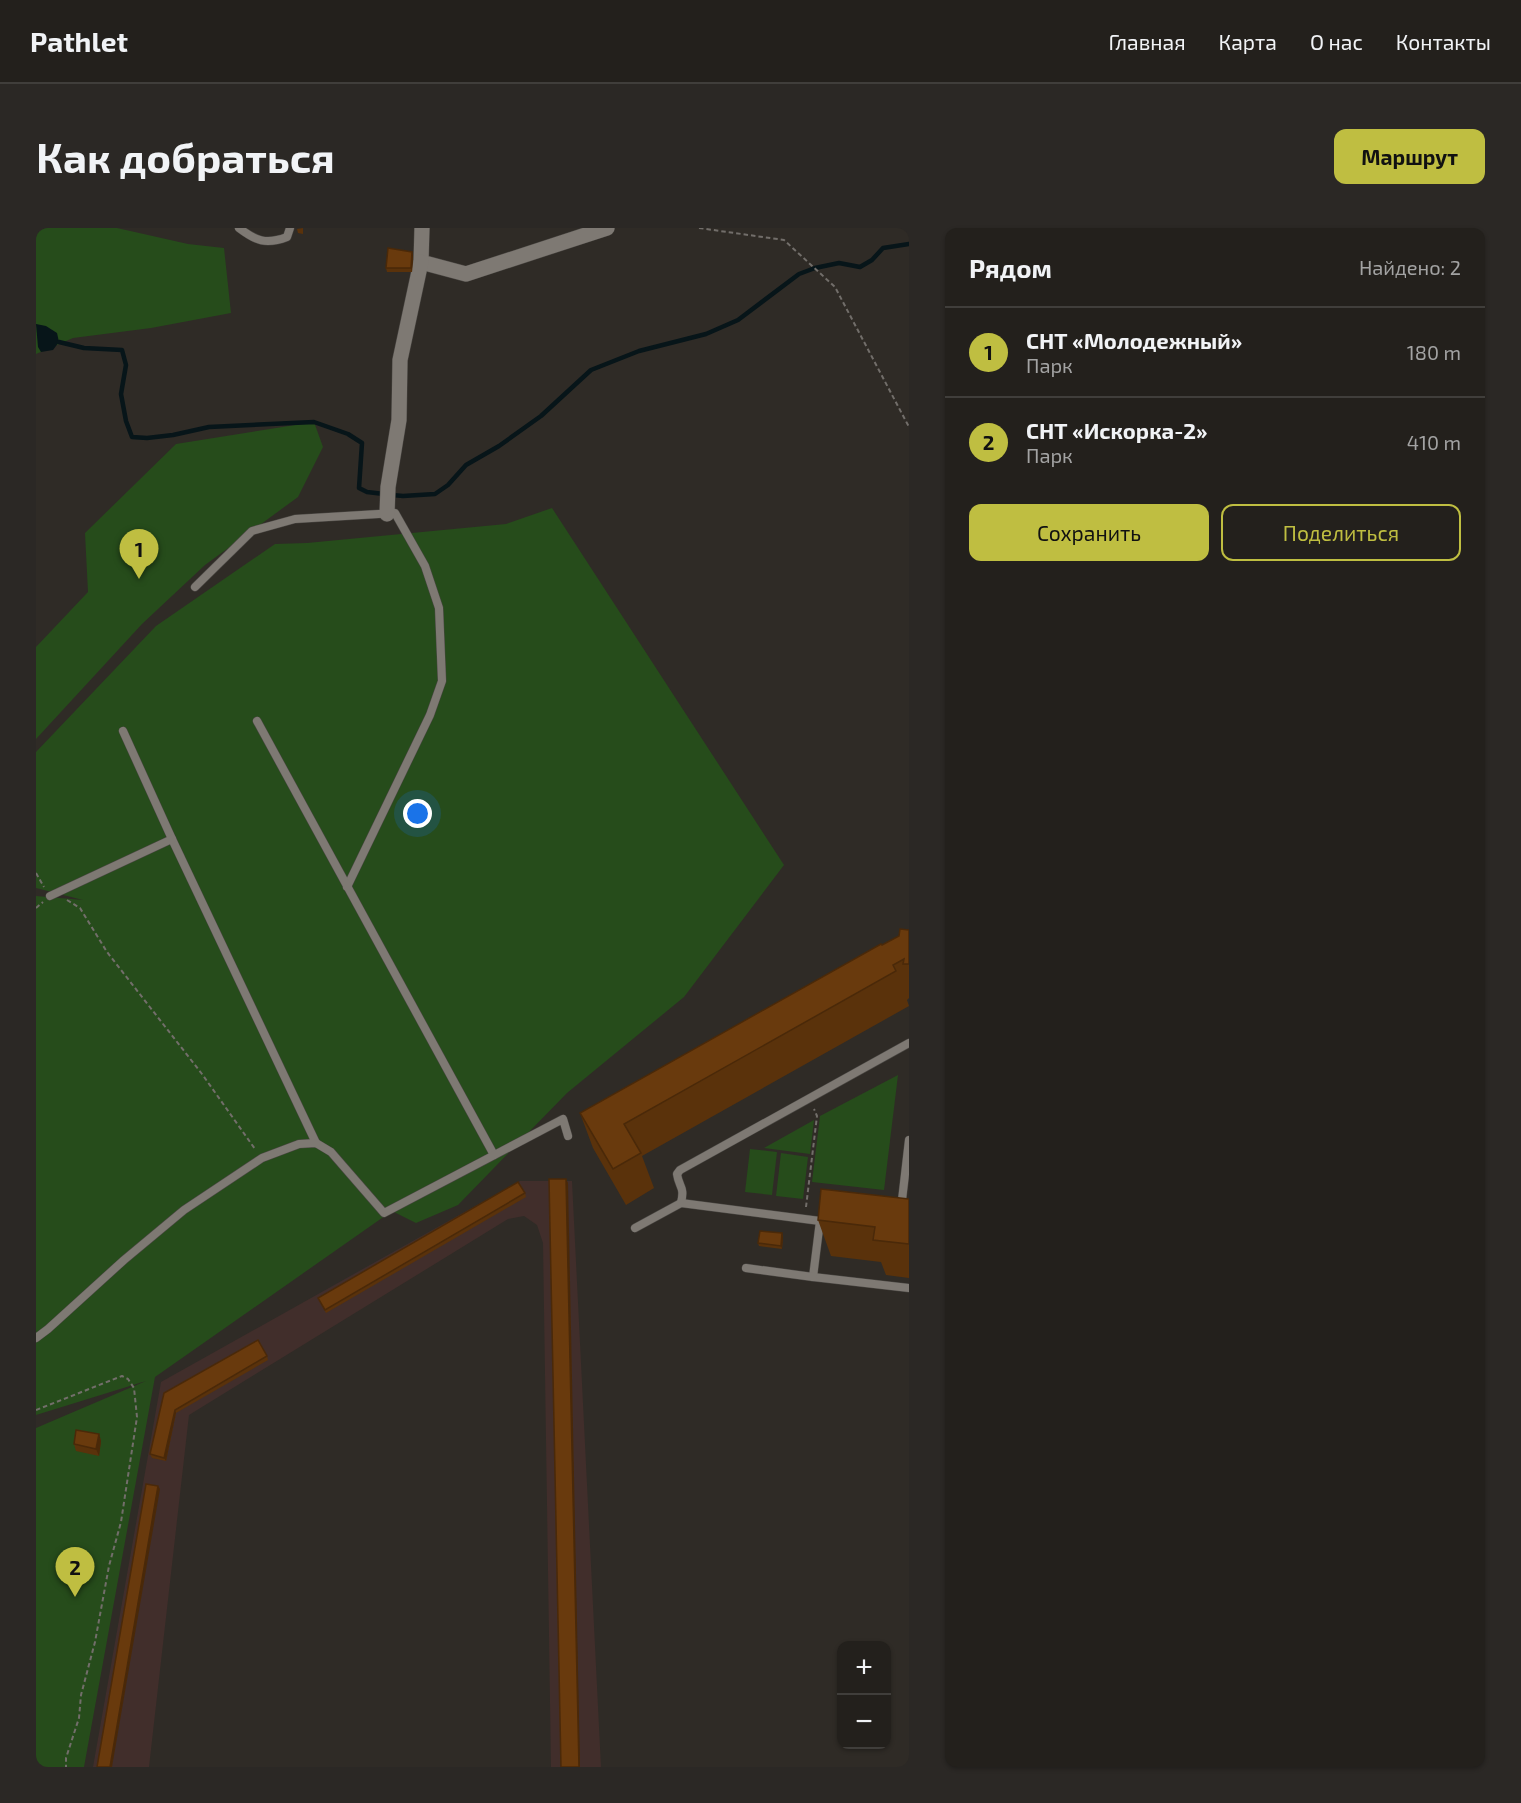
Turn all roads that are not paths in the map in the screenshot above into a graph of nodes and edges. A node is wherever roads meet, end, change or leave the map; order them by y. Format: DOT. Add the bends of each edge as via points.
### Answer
graph roads {
  1 [pos="239,228"];
  2 [pos="290,228"];
  3 [pos="422,228"];
  4 [pos="607,228"];
  5 [pos="421,262"];
  6 [pos="387,509"];
  7 [pos="195,587"];
  8 [pos="257,722"];
  9 [pos="123,731"];
  10 [pos="172,839"];
  11 [pos="347,887"];
  12 [pos="50,896"];
  13 [pos="909,1043"];
  14 [pos="568,1136"];
  15 [pos="909,1140"];
  16 [pos="316,1143"];
  17 [pos="494,1155"];
  18 [pos="681,1203"];
  19 [pos="893,1207"];
  20 [pos="635,1228"];
  21 [pos="746,1268"];
  22 [pos="813,1277"];
  23 [pos="909,1288"];
  24 [pos="36,1338"];
  1 -- 2 [label="lane" via="252,238 273,242 286,237"];
  3 -- 5 [label="street"];
  4 -- 5 [label="street" via="466,274"];
  5 -- 6 [label="street" via="400,360 399,420"];
  6 -- 7 [label="lane" via="295,519 252,531"];
  6 -- 11 [label="lane" via="394,513 425,566 439,608 442,681 430,715"];
  8 -- 11 [label="lane"];
  9 -- 10 [label="lane"];
  10 -- 12 [label="lane"];
  10 -- 16 [label="lane"];
  11 -- 17 [label="lane"];
  13 -- 18 [label="lane" via="680,1170 677,1174 683,1190"];
  14 -- 17 [label="lane" via="563,1119"];
  15 -- 19 [label="lane" via="902,1200"];
  16 -- 17 [label="lane" via="331,1152 384,1213"];
  16 -- 24 [label="lane" via="299,1144 262,1158 184,1209"];
  18 -- 20 [label="lane"];
  18 -- 22 [label="lane" via="805,1219 820,1217"];
  21 -- 22 [label="lane"];
  22 -- 23 [label="lane"];
}
